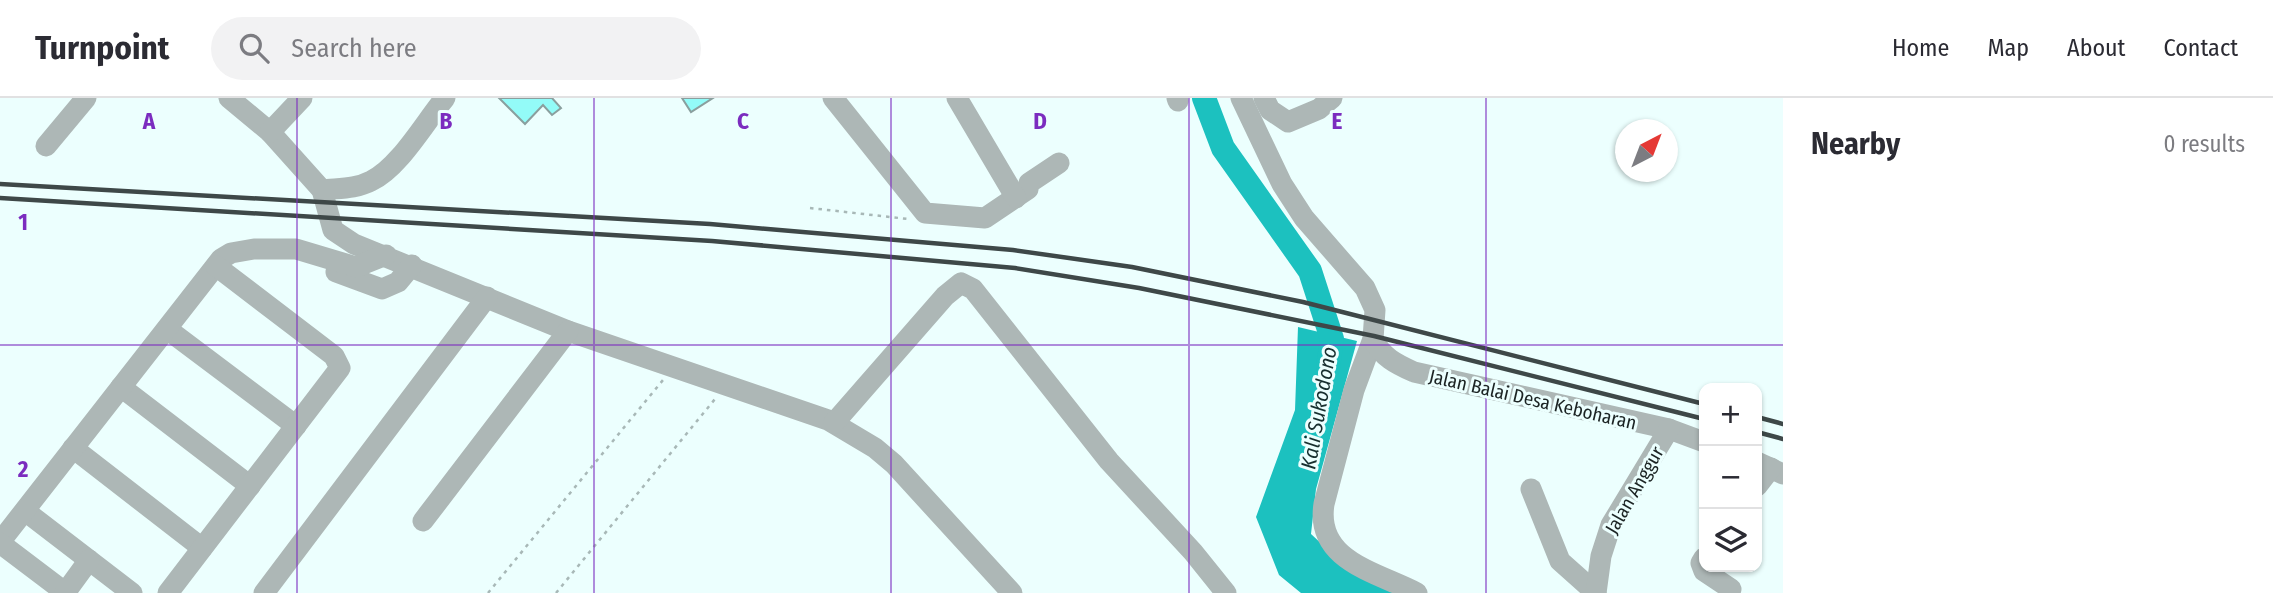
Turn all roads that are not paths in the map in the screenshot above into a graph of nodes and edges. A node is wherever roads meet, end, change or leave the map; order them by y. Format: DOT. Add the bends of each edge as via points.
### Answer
graph roads {
  1 [pos="86,98"];
  2 [pos="229,98"];
  3 [pos="302,98"];
  4 [pos="444,98"];
  5 [pos="833,98"];
  6 [pos="957,98"];
  7 [pos="1241,98"];
  8 [pos="1264,98"];
  9 [pos="1332,98"];
  10 [pos="270,132"];
  11 [pos="46,146"];
  12 [pos="1059,163"];
  13 [pos="322,190"];
  14 [pos="1016,198"];
  15 [pos="274,250"];
  16 [pos="386,256"];
  17 [pos="412,265"];
  18 [pos="216,267"];
  19 [pos="356,267"];
  20 [pos="382,289"];
  21 [pos="487,297"];
  22 [pos="167,329"];
  23 [pos="568,331"];
  24 [pos="1373,339"];
  25 [pos="121,387"];
  26 [pos="834,423"];
  27 [pos="296,426"];
  28 [pos="1669,429"];
  29 [pos="1699,440"];
  30 [pos="73,448"];
  31 [pos="250,486"];
  32 [pos="1531,489"];
  33 [pos="25,511"];
  34 [pos="423,521"];
  35 [pos="0,542"];
  36 [pos="202,548"];
  37 [pos="89,560"];
  38 [pos="1708,572"];
  39 [pos="1731,589"];
  40 [pos="66,593"];
  41 [pos="132,593"];
  42 [pos="168,593"];
  43 [pos="264,593"];
  44 [pos="1012,593"];
  45 [pos="1226,593"];
  46 [pos="1417,593"];
  47 [pos="1596,593"];
  1 -- 11 [label="street"];
  2 -- 10 [label="street"];
  3 -- 10 [label="street"];
  4 -- 13 [label="street" via="388,170 356,187"];
  5 -- 14 [label="street" via="925,213 985,218"];
  6 -- 14 [label="street"];
  7 -- 24 [label="street" via="1274,170 1304,218 1372,300"];
  8 -- 9 [label="street" via="1270,110 1288,122"];
  10 -- 13 [label="street"];
  12 -- 14 [label="street"];
  13 -- 16 [label="street" via="332,230"];
  15 -- 18 [label="street" via="231,253"];
  15 -- 19 [label="street" via="296,249"];
  15 -- 20 [label="street"];
  16 -- 17 [label="street"];
  16 -- 19 [label="street"];
  17 -- 20 [label="street" via="398,282"];
  17 -- 21 [label="street"];
  18 -- 22 [label="street"];
  18 -- 27 [label="street" via="340,363"];
  19 -- 20 [label="street"];
  21 -- 23 [label="street"];
  21 -- 43 [label="street"];
  22 -- 25 [label="street"];
  22 -- 27 [label="street"];
  23 -- 26 [label="street"];
  23 -- 34 [label="street"];
  24 -- 28 [label="street, Jalan Balai Desa Keboharan" via="1388,359 1414,372"];
  24 -- 46 [label="street" via="1328,485 1323,526 1331,546 1342,555"];
  25 -- 30 [label="street"];
  25 -- 31 [label="street"];
  26 -- 44 [label="street" via="894,464"];
  26 -- 45 [label="street" via="961,283 973,289 1101,451"];
  27 -- 31 [label="street"];
  28 -- 29 [label="street, Jalan Balai Desa Keboharan"];
  28 -- 47 [label="street, Jalan Anggur" via="1611,525"];
  30 -- 33 [label="street"];
  30 -- 36 [label="street"];
  31 -- 36 [label="street"];
  32 -- 47 [label="street" via="1560,561"];
  33 -- 35 [label="street"];
  33 -- 37 [label="street"];
  35 -- 40 [label="street"];
  36 -- 42 [label="street"];
  37 -- 40 [label="street"];
  37 -- 41 [label="street"];
  38 -- 39 [label="street"];
}
